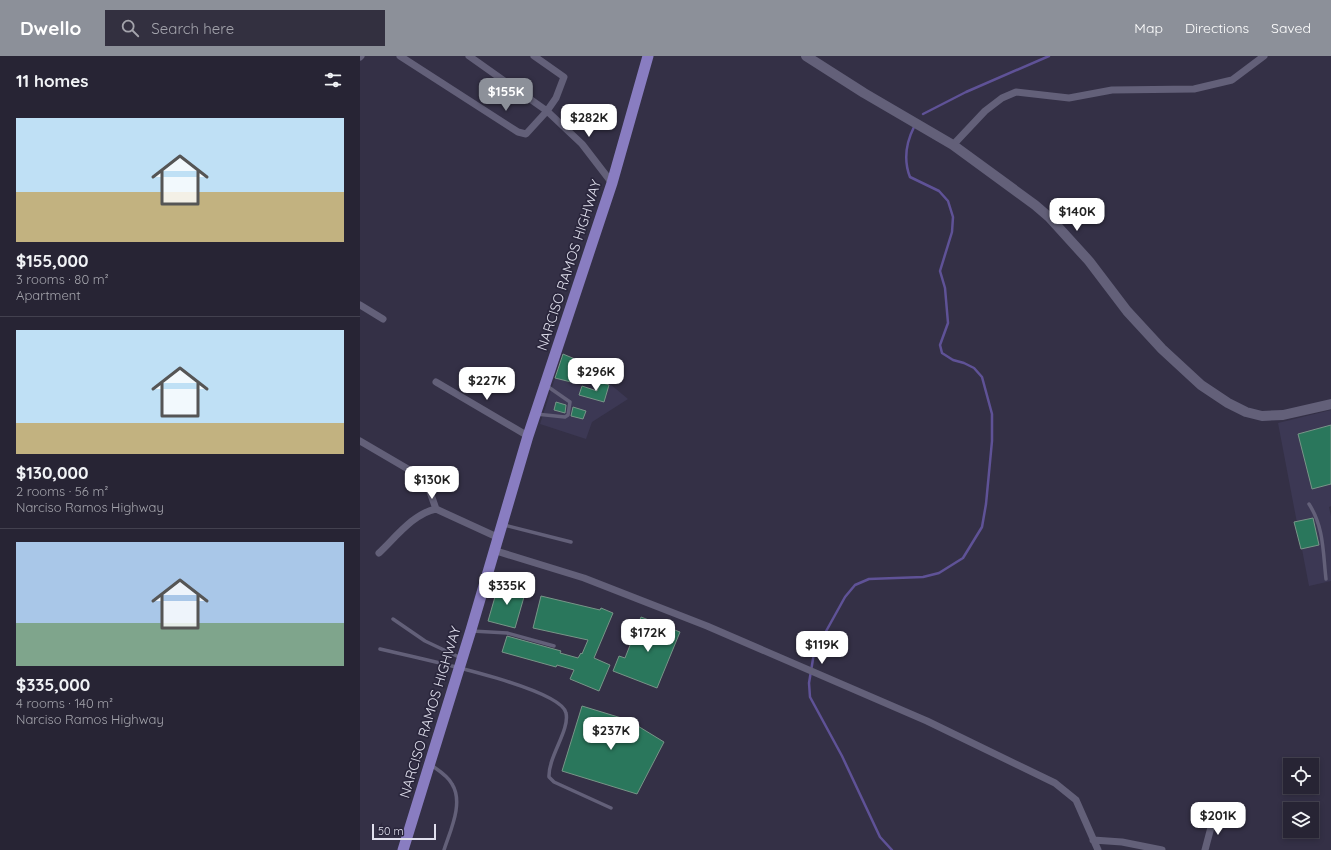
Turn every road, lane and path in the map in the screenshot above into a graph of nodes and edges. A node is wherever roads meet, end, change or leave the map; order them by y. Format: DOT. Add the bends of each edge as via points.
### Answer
graph roads {
  1 [pos="400,56"];
  2 [pos="469,56"];
  3 [pos="534,56"];
  4 [pos="648,56"];
  5 [pos="806,56"];
  6 [pos="1264,56"];
  7 [pos="547,110"];
  8 [pos="953,145"];
  9 [pos="612,183"];
  10 [pos="360,305"];
  11 [pos="383,319"];
  12 [pos="436,382"];
  13 [pos="545,385"];
  14 [pos="1331,404"];
  15 [pos="535,414"];
  16 [pos="528,436"];
  17 [pos="360,441"];
  18 [pos="1309,504"];
  19 [pos="436,509"];
  20 [pos="501,524"];
  21 [pos="497,537"];
  22 [pos="571,542"];
  23 [pos="493,550"];
  24 [pos="379,553"];
  25 [pos="1326,579"];
  26 [pos="393,619"];
  27 [pos="471,630"];
  28 [pos="554,646"];
  29 [pos="380,649"];
  30 [pos="460,663"];
  31 [pos="430,764"];
  32 [pos="611,808"];
  33 [pos="1214,816"];
  34 [pos="1093,840"];
  35 [pos="403,850"];
  36 [pos="444,850"];
  37 [pos="1098,850"];
  38 [pos="1162,850"];
  39 [pos="1205,850"];
  1 -- 7 [label="street" via="523,134 528,133"];
  2 -- 7 [label="street"];
  3 -- 7 [label="street" via="564,77 556,98"];
  4 -- 9 [label="main road, NARCISO RAMOS HIGHWAY"];
  5 -- 8 [label="main road"];
  6 -- 8 [label="street" via="1232,80 1194,89 1112,90 1069,98 1016,92 1002,98 985,111"];
  7 -- 9 [label="street" via="582,144"];
  8 -- 14 [label="main road" via="1049,216 1162,349 1201,385 1228,403 1262,416 1283,415"];
  9 -- 13 [label="main road, NARCISO RAMOS HIGHWAY"];
  10 -- 11 [label="street"];
  12 -- 16 [label="street"];
  13 -- 15 [label="main road, NARCISO RAMOS HIGHWAY"];
  13 -- 15 [label="lane" via="570,402 568,415 565,417"];
  15 -- 16 [label="main road, NARCISO RAMOS HIGHWAY"];
  16 -- 20 [label="main road, NARCISO RAMOS HIGHWAY"];
  17 -- 19 [label="street" via="413,472 429,489"];
  18 -- 25 [label="lane" via="1321,530"];
  19 -- 21 [label="street"];
  19 -- 24 [label="street" via="416,518"];
  20 -- 21 [label="main road, NARCISO RAMOS HIGHWAY"];
  20 -- 22 [label="lane"];
  21 -- 23 [label="main road, NARCISO RAMOS HIGHWAY"];
  23 -- 27 [label="main road, NARCISO RAMOS HIGHWAY"];
  23 -- 34 [label="street" via="584,578 707,626 920,718 1056,783 1076,800"];
  26 -- 30 [label="lane"];
  27 -- 28 [label="lane" via="507,633"];
  27 -- 30 [label="main road, NARCISO RAMOS HIGHWAY"];
  29 -- 30 [label="lane"];
  30 -- 31 [label="main road, NARCISO RAMOS HIGHWAY"];
  30 -- 32 [label="lane" via="546,696 565,707 566,723 550,764 549,777 554,782"];
  31 -- 35 [label="main road, NARCISO RAMOS HIGHWAY"];
  31 -- 36 [label="lane" via="452,782 455,790 454,821"];
  33 -- 39 [label="street"];
  34 -- 37 [label="street"];
  34 -- 38 [label="street" via="1122,842"];
}
